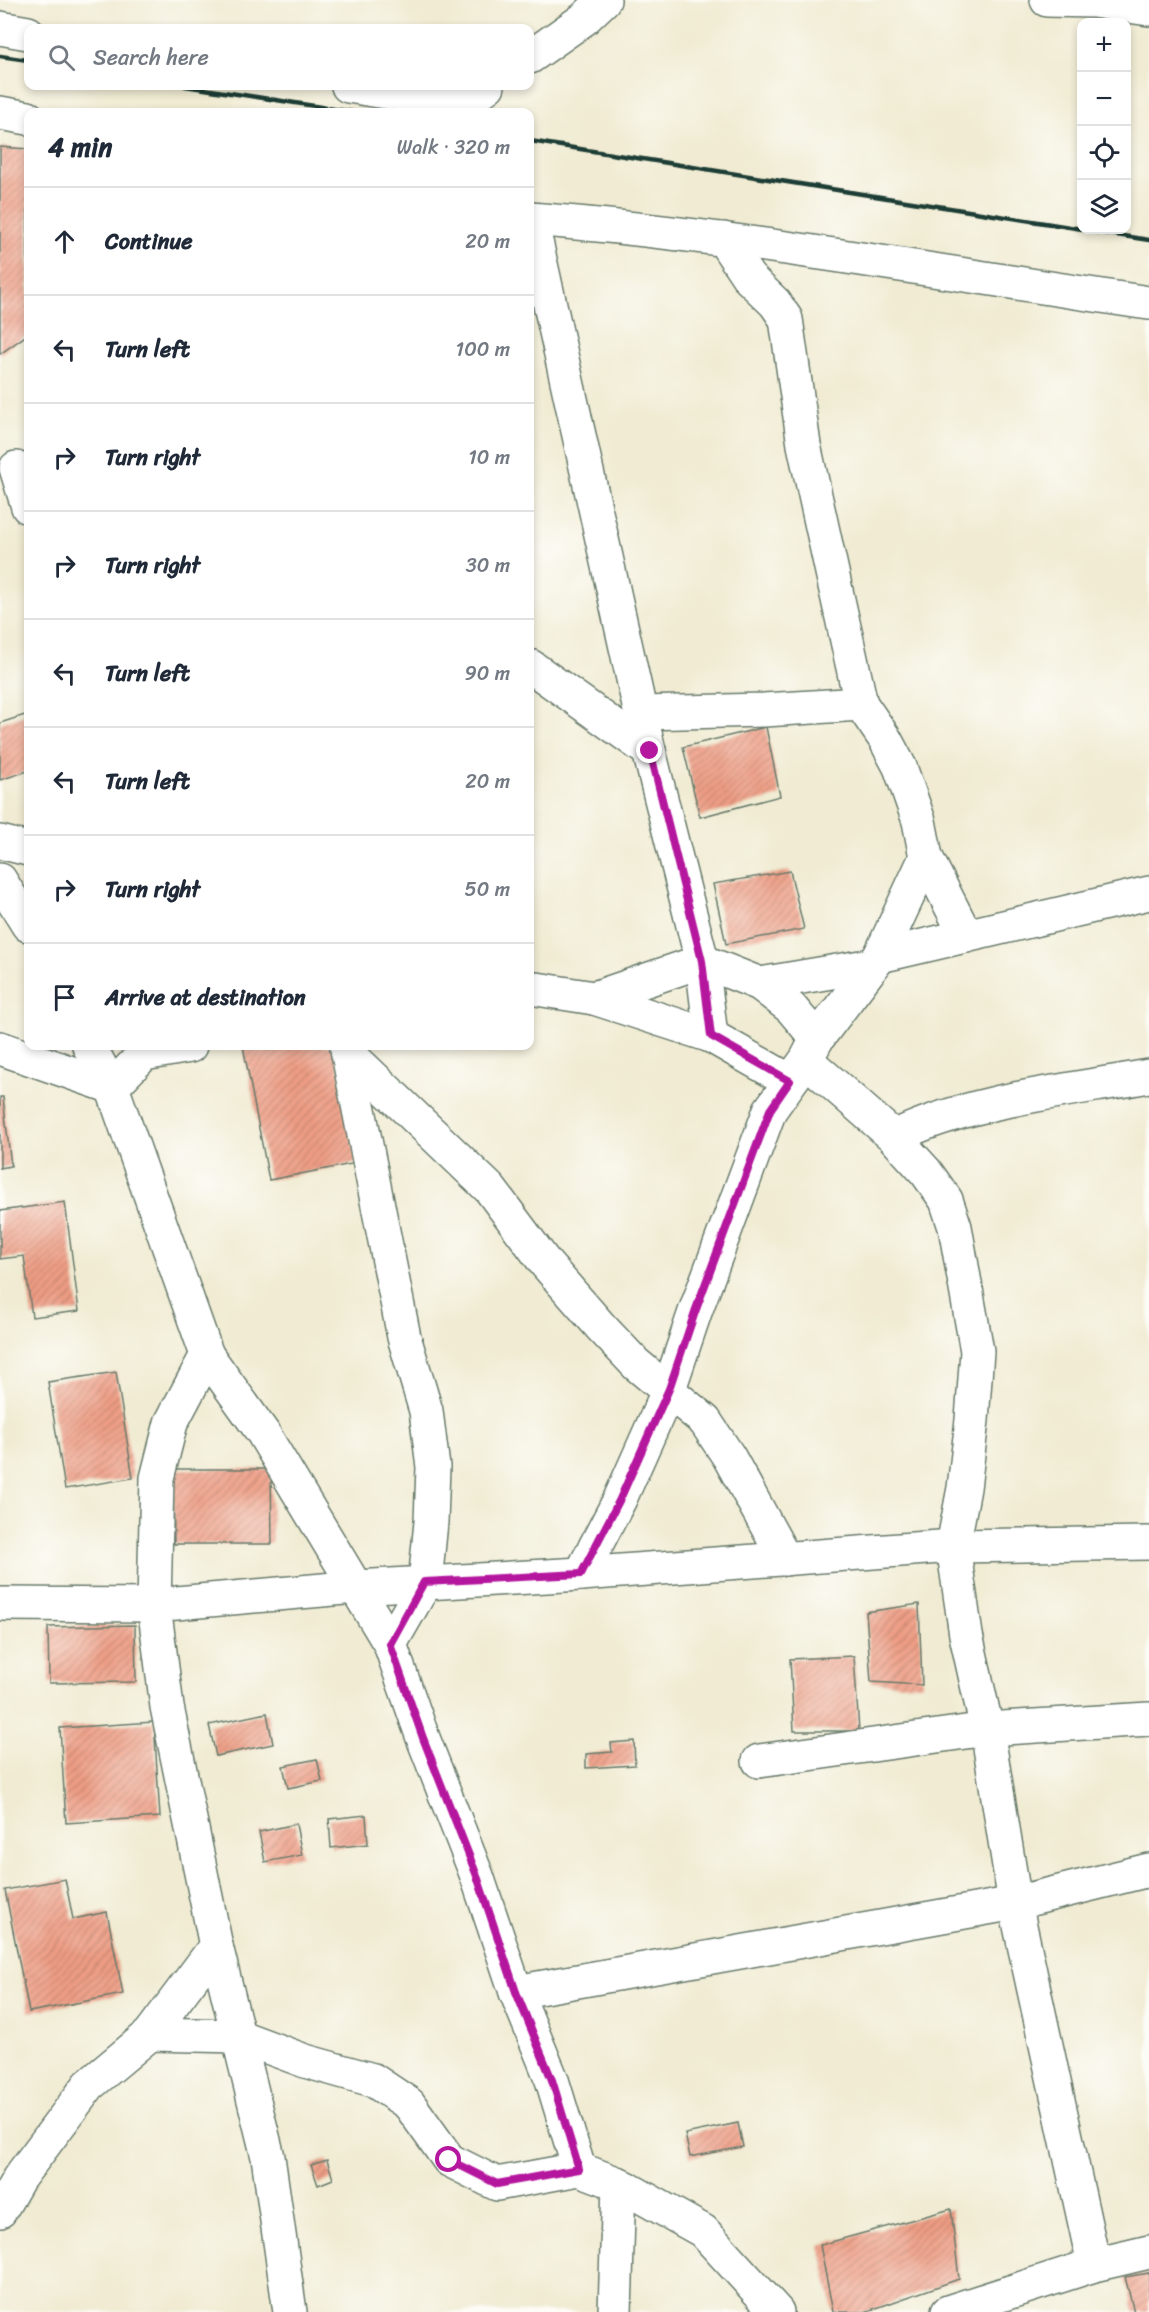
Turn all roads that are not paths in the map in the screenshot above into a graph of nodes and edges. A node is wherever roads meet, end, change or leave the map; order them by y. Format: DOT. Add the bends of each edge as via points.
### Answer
graph roads {
  1 [pos="604,0"];
  2 [pos="1047,0"];
  3 [pos="1149,9"];
  4 [pos="0,28"];
  5 [pos="24,32"];
  6 [pos="534,54"];
  7 [pos="368,90"];
  8 [pos="482,90"];
  9 [pos="456,108"];
  10 [pos="0,113"];
  11 [pos="24,117"];
  12 [pos="534,219"];
  13 [pos="534,237"];
  14 [pos="723,239"];
  15 [pos="1149,303"];
  16 [pos="15,469"];
  17 [pos="24,495"];
  18 [pos="534,669"];
  19 [pos="861,704"];
  20 [pos="641,713"];
  21 [pos="650,751"];
  22 [pos="0,842"];
  23 [pos="24,848"];
  24 [pos="927,857"];
  25 [pos="0,880"];
  26 [pos="1149,893"];
  27 [pos="24,916"];
  28 [pos="966,936"];
  29 [pos="702,961"];
  30 [pos="876,961"];
  31 [pos="760,984"];
  32 [pos="534,988"];
  33 [pos="594,998"];
  34 [pos="711,1036"];
  35 [pos="0,1048"];
  36 [pos="91,1050"];
  37 [pos="145,1050"];
  38 [pos="348,1050"];
  39 [pos="349,1050"];
  40 [pos="804,1060"];
  41 [pos="1149,1076"];
  42 [pos="112,1087"];
  43 [pos="894,1137"];
  44 [pos="207,1355"];
  45 [pos="669,1389"];
  46 [pos="1149,1543"];
  47 [pos="953,1546"];
  48 [pos="785,1559"];
  49 [pos="581,1574"];
  50 [pos="424,1582"];
  51 [pos="356,1587"];
  52 [pos="0,1604"];
  53 [pos="154,1605"];
  54 [pos="390,1644"];
  55 [pos="1149,1719"];
  56 [pos="987,1729"];
  57 [pos="759,1761"];
  58 [pos="1149,1870"];
  59 [pos="1015,1903"];
  60 [pos="216,1946"];
  61 [pos="516,1992"];
  62 [pos="150,2034"];
  63 [pos="238,2036"];
  64 [pos="0,2169"];
  65 [pos="579,2169"];
  66 [pos="618,2184"];
  67 [pos="2,2207"];
  68 [pos="1149,2252"];
  69 [pos="1094,2265"];
  70 [pos="290,2312"];
  71 [pos="615,2312"];
  72 [pos="777,2312"];
  73 [pos="948,2312"];
  1 -- 6 [label="street"];
  2 -- 3 [label="street" via="1093,1"];
  4 -- 5 [label="street"];
  7 -- 9 [label="street"];
  8 -- 9 [label="street"];
  10 -- 11 [label="street"];
  12 -- 14 [label="street"];
  13 -- 20 [label="street"];
  14 -- 15 [label="street"];
  14 -- 19 [label="street" via="749,278 786,319 804,444"];
  16 -- 17 [label="street"];
  18 -- 21 [label="street"];
  19 -- 20 [label="street"];
  19 -- 24 [label="street" via="900,767"];
  20 -- 21 [label="street"];
  21 -- 29 [label="street"];
  22 -- 23 [label="street"];
  24 -- 28 [label="street"];
  24 -- 30 [label="street"];
  25 -- 27 [label="street"];
  26 -- 28 [label="street"];
  28 -- 30 [label="street"];
  29 -- 31 [label="street"];
  29 -- 33 [label="street"];
  29 -- 34 [label="street"];
  30 -- 31 [label="street"];
  30 -- 40 [label="street"];
  31 -- 40 [label="street" via="791,1008"];
  32 -- 33 [label="street"];
  33 -- 34 [label="street"];
  34 -- 40 [label="street"];
  35 -- 42 [label="street"];
  36 -- 42 [label="street"];
  37 -- 42 [label="street"];
  38 -- 50 [label="street" via="404,1337 426,1411 433,1467"];
  39 -- 45 [label="street" via="490,1188 546,1264 601,1327 636,1364"];
  40 -- 43 [label="street"];
  40 -- 45 [label="street" via="770,1110"];
  41 -- 43 [label="street" via="972,1108"];
  42 -- 44 [label="street"];
  43 -- 47 [label="street" via="946,1200 955,1227 977,1351 971,1431"];
  44 -- 51 [label="street" via="263,1433"];
  44 -- 53 [label="street" via="171,1423 157,1478"];
  45 -- 48 [label="street" via="705,1421"];
  45 -- 49 [label="street" via="620,1499"];
  46 -- 47 [label="street"];
  47 -- 48 [label="street"];
  47 -- 56 [label="street" via="966,1635"];
  48 -- 49 [label="street"];
  49 -- 50 [label="street"];
  50 -- 51 [label="street"];
  50 -- 54 [label="street"];
  51 -- 53 [label="street"];
  51 -- 54 [label="street"];
  52 -- 53 [label="street"];
  53 -- 60 [label="street" via="167,1707"];
  54 -- 61 [label="street"];
  55 -- 56 [label="street"];
  56 -- 57 [label="street"];
  56 -- 59 [label="street"];
  58 -- 59 [label="street"];
  59 -- 61 [label="street"];
  59 -- 69 [label="street"];
  60 -- 62 [label="street"];
  60 -- 63 [label="street"];
  61 -- 65 [label="street" via="552,2080"];
  62 -- 63 [label="street"];
  62 -- 67 [label="street" via="89,2085"];
  63 -- 65 [label="street" via="305,2061 373,2080 409,2104 449,2160 497,2184"];
  63 -- 70 [label="street" via="268,2157"];
  64 -- 67 [label="street"];
  65 -- 66 [label="street"];
  66 -- 71 [label="street"];
  66 -- 72 [label="street" via="703,2232"];
  68 -- 69 [label="street"];
  69 -- 73 [label="street"];
}
